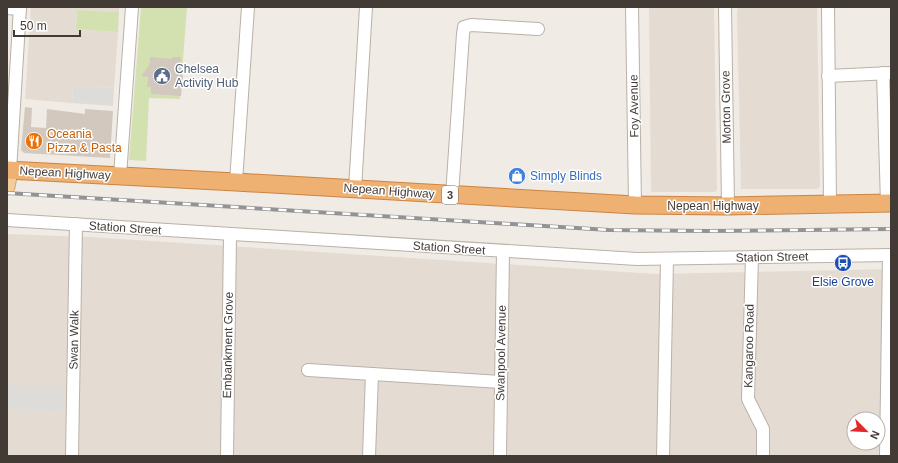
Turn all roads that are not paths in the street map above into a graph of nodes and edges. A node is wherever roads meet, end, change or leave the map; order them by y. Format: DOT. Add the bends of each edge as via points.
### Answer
graph roads {
  1 [pos="132,7"];
  2 [pos="248,7"];
  3 [pos="366,7"];
  4 [pos="632,7"];
  5 [pos="725,7"];
  6 [pos="828,7"];
  7 [pos="7,8"];
  8 [pos="20,8"];
  9 [pos="538,28"];
  10 [pos="887,73"];
  11 [pos="828,76"];
  12 [pos="8,175"];
  13 [pos="120,176"];
  14 [pos="236,182"];
  15 [pos="354,189"];
  16 [pos="452,195"];
  17 [pos="889,203"];
  18 [pos="830,204"];
  19 [pos="635,205"];
  20 [pos="728,206"];
  21 [pos="7,220"];
  22 [pos="76,224"];
  23 [pos="230,235"];
  24 [pos="503,251"];
  25 [pos="890,255"];
  26 [pos="752,257"];
  27 [pos="667,260"];
  28 [pos="308,370"];
  29 [pos="372,374"];
  30 [pos="501,382"];
  31 [pos="72,456"];
  32 [pos="227,456"];
  33 [pos="370,456"];
  34 [pos="500,456"];
  35 [pos="663,456"];
  36 [pos="763,456"];
  37 [pos="886,456"];
  1 -- 13 [label="street"];
  2 -- 14 [label="street"];
  3 -- 15 [label="street"];
  4 -- 19 [label="street, Foy Avenue"];
  5 -- 20 [label="street, Morton Grove"];
  6 -- 11 [label="street"];
  7 -- 8 [label="street"];
  8 -- 12 [label="street"];
  9 -- 16 [label="street" via="471,25 464,28"];
  10 -- 11 [label="street"];
  10 -- 17 [label="street"];
  11 -- 18 [label="street"];
  12 -- 13 [label="highway, Nepean Highway / 3"];
  13 -- 14 [label="highway, Nepean Highway / 3"];
  14 -- 15 [label="highway, Nepean Highway / 3"];
  15 -- 16 [label="highway, Nepean Highway / 3"];
  16 -- 19 [label="highway, Nepean Highway / 3"];
  17 -- 18 [label="highway, Nepean Highway / 3"];
  18 -- 20 [label="highway, Nepean Highway / 3"];
  19 -- 20 [label="highway, Nepean Highway / 3"];
  21 -- 22 [label="street, Station Street"];
  22 -- 23 [label="street, Station Street"];
  22 -- 31 [label="street, Swan Walk"];
  23 -- 24 [label="street, Station Street"];
  23 -- 32 [label="street, Embankment Grove"];
  24 -- 27 [label="street, Station Street"];
  24 -- 30 [label="street, Swanpool Avenue"];
  25 -- 26 [label="street, Station Street"];
  25 -- 37 [label="street"];
  26 -- 27 [label="street, Station Street"];
  26 -- 36 [label="street, Kangaroo Road" via="748,399 764,429"];
  27 -- 35 [label="street"];
  28 -- 29 [label="street"];
  29 -- 30 [label="street"];
  29 -- 33 [label="street"];
  30 -- 34 [label="street, Swanpool Avenue"];
}
